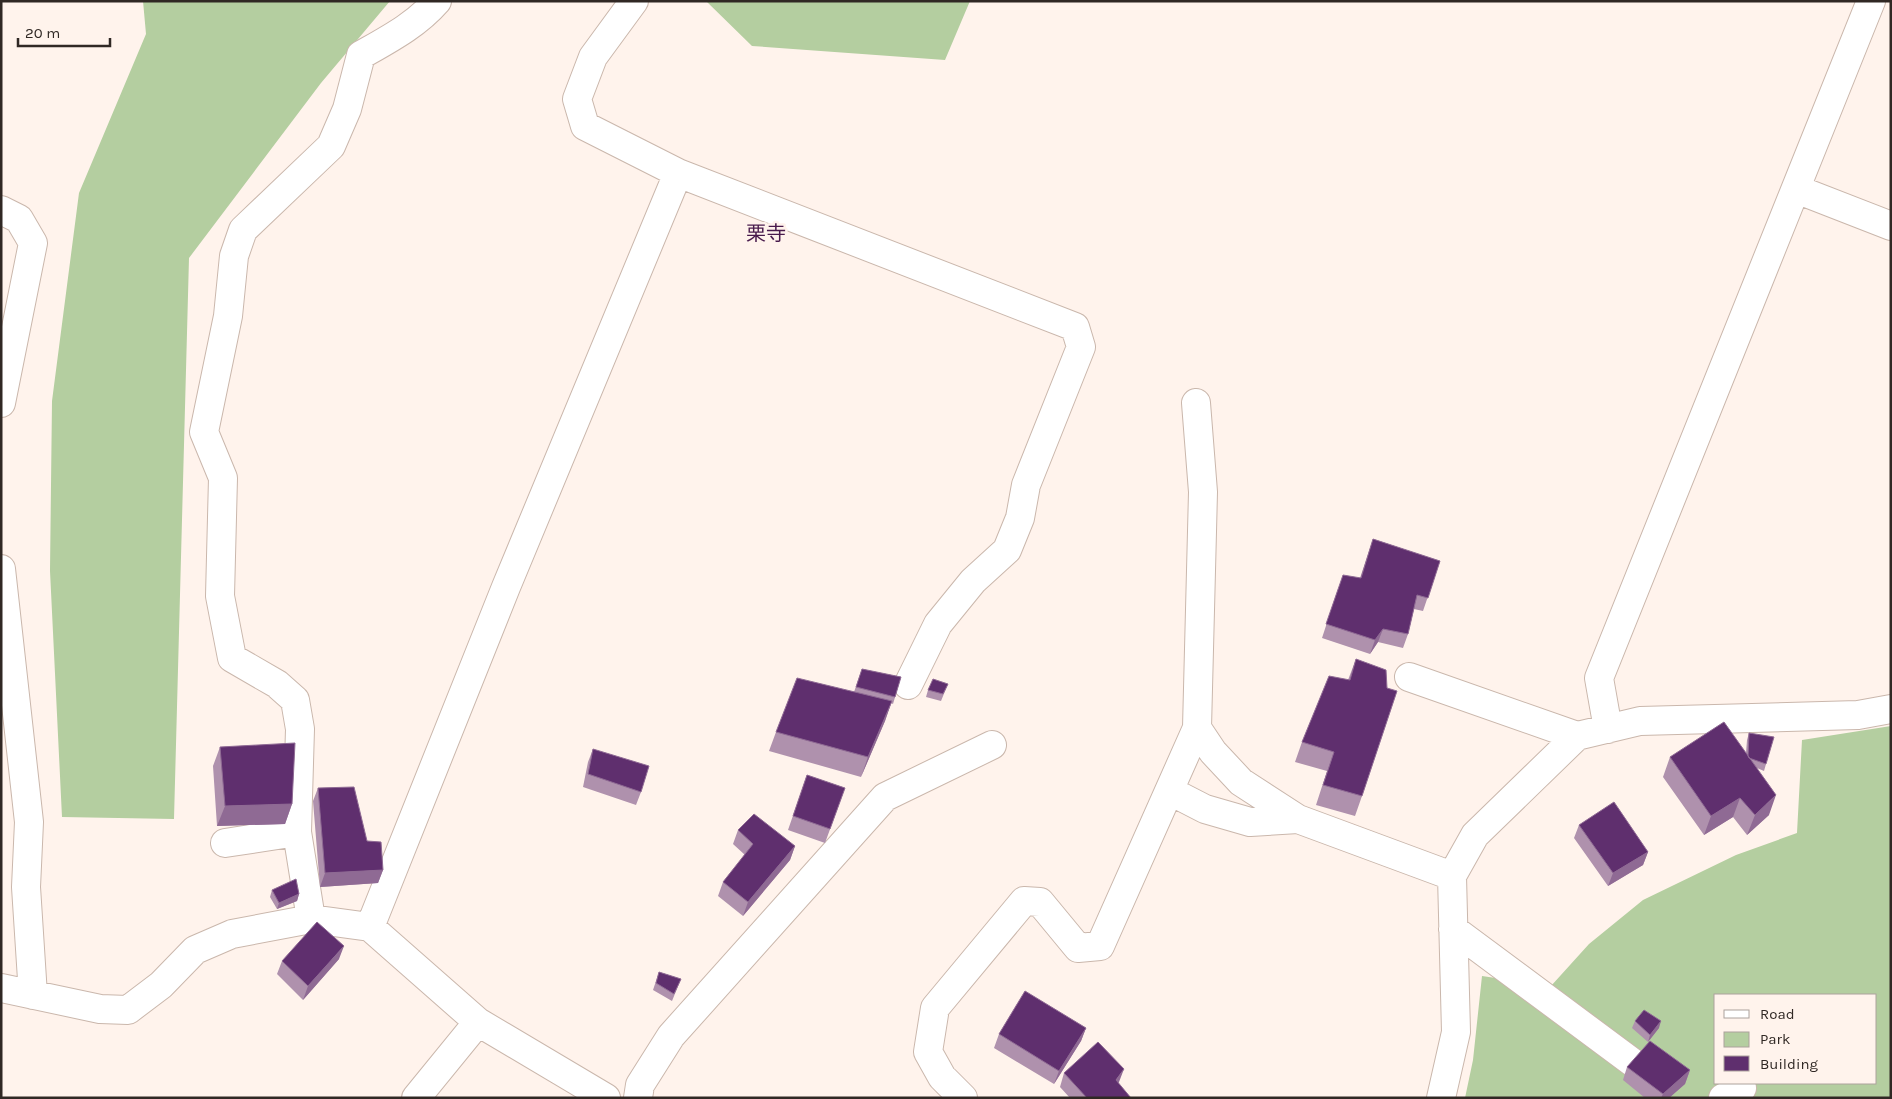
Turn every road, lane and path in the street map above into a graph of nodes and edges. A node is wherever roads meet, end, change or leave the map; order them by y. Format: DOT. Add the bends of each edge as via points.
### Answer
graph roads {
  1 [pos="437,1"];
  2 [pos="634,1"];
  3 [pos="1871,1"];
  4 [pos="678,172"];
  5 [pos="1796,189"];
  6 [pos="1,210"];
  7 [pos="1891,226"];
  8 [pos="1,403"];
  9 [pos="1196,403"];
  10 [pos="1,569"];
  11 [pos="1409,677"];
  12 [pos="908,685"];
  13 [pos="1891,709"];
  14 [pos="1197,728"];
  15 [pos="1608,728"];
  16 [pos="1577,736"];
  17 [pos="992,745"];
  18 [pos="1170,791"];
  19 [pos="1298,819"];
  20 [pos="297,832"];
  21 [pos="225,843"];
  22 [pos="1452,876"];
  23 [pos="311,919"];
  24 [pos="370,927"];
  25 [pos="1453,929"];
  26 [pos="1,988"];
  27 [pos="34,995"];
  28 [pos="478,1022"];
  29 [pos="1632,1062"];
  30 [pos="416,1098"];
  31 [pos="606,1098"];
  32 [pos="638,1098"];
  33 [pos="963,1098"];
  34 [pos="1441,1098"];
  1 -- 20 [label="street" via="402,32 361,55 347,109 331,146 243,230 234,256 228,316 204,432 223,478 220,596 232,658 277,684 295,700 300,729"];
  2 -- 4 [label="street" via="593,57 577,99 585,126"];
  3 -- 5 [label="street"];
  4 -- 12 [label="street" via="1075,327 1081,347 1026,486 1020,518 1007,550 973,581 938,624"];
  4 -- 24 [label="street" via="506,586"];
  5 -- 7 [label="street"];
  5 -- 15 [label="street" via="1599,678"];
  6 -- 8 [label="street" via="20,219 33,244"];
  9 -- 14 [label="street" via="1203,492"];
  10 -- 27 [label="street" via="29,822 26,887"];
  11 -- 16 [label="street"];
  13 -- 15 [label="street" via="1858,715 1640,721"];
  14 -- 18 [label="street"];
  14 -- 19 [label="street" via="1213,752 1241,782"];
  15 -- 16 [label="street"];
  16 -- 22 [label="street" via="1475,835"];
  17 -- 32 [label="street" via="886,797 671,1036 640,1085"];
  18 -- 19 [label="street" via="1205,809 1250,822"];
  18 -- 33 [label="street" via="1100,946 1078,948 1040,902 1024,901 935,1008 928,1052 942,1077"];
  19 -- 22 [label="street"];
  20 -- 21 [label="street"];
  20 -- 23 [label="street"];
  22 -- 25 [label="street"];
  23 -- 24 [label="street"];
  23 -- 27 [label="street" via="232,934 195,950 161,984 128,1010 100,1009"];
  24 -- 28 [label="street"];
  25 -- 29 [label="street"];
  25 -- 34 [label="street" via="1456,1032"];
  26 -- 27 [label="street"];
  28 -- 30 [label="street"];
  28 -- 31 [label="street"];
}
